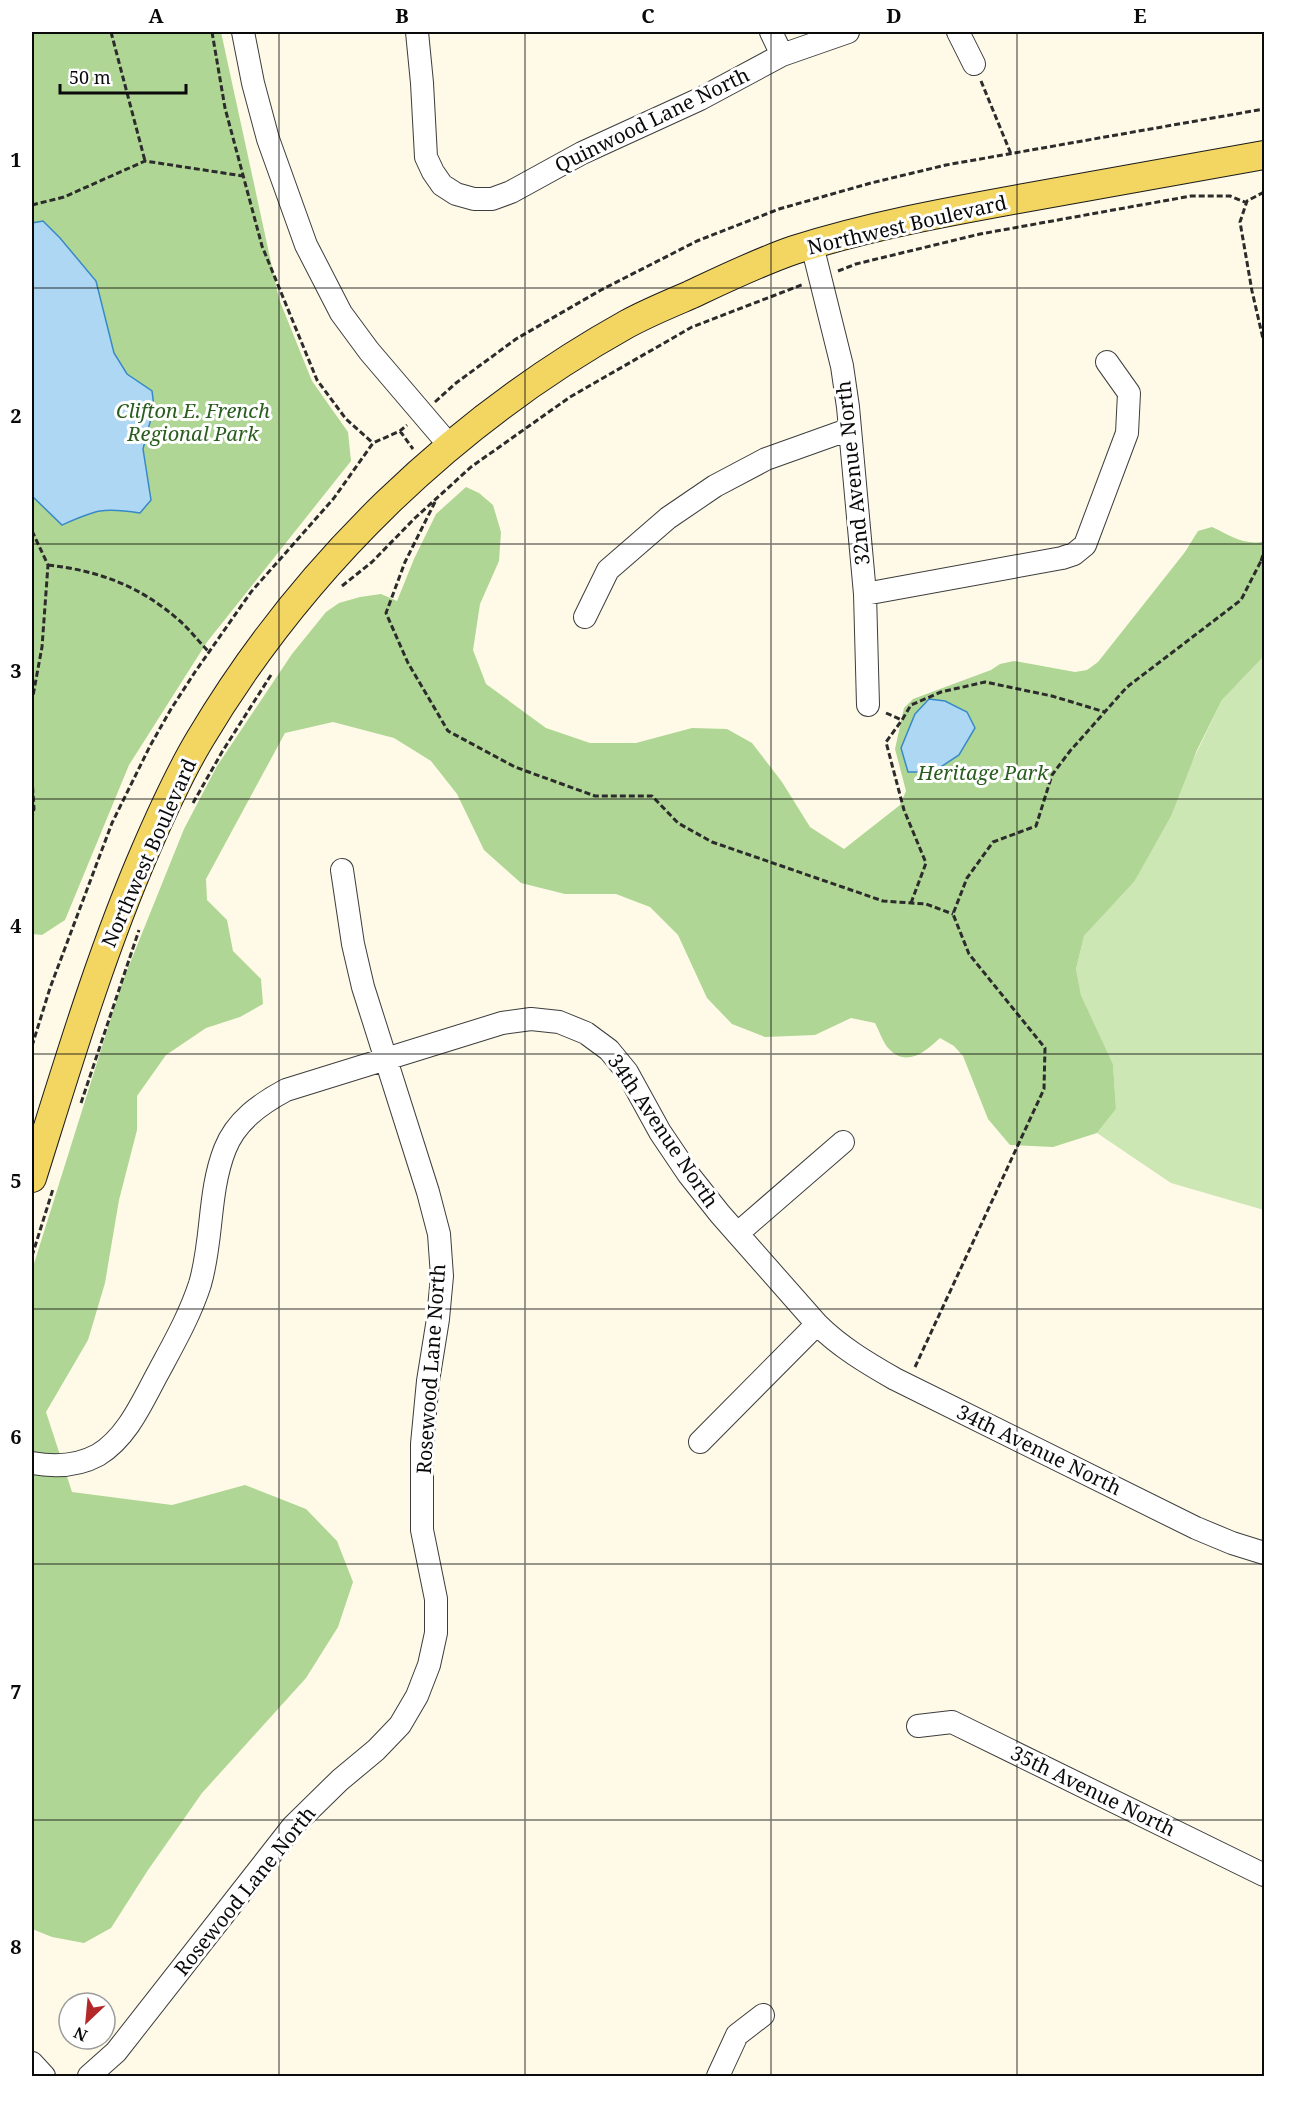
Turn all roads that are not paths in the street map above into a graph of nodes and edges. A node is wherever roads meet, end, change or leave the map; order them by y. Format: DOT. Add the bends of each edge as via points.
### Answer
graph roads {
  1 [pos="243,32"];
  2 [pos="417,32"];
  3 [pos="771,32"];
  4 [pos="848,32"];
  5 [pos="958,32"];
  6 [pos="782,55"];
  7 [pos="974,64"];
  8 [pos="1264,155"];
  9 [pos="812,245"];
  10 [pos="1107,362"];
  11 [pos="850,429"];
  12 [pos="450,446"];
  13 [pos="865,594"];
  14 [pos="585,617"];
  15 [pos="868,705"];
  16 [pos="342,870"];
  17 [pos="387,1059"];
  18 [pos="843,1142"];
  19 [pos="43,1179"];
  20 [pos="738,1233"];
  21 [pos="817,1324"];
  22 [pos="700,1442"];
  23 [pos="32,1463"];
  24 [pos="1264,1553"];
  25 [pos="918,1726"];
  26 [pos="1264,1875"];
  27 [pos="764,2015"];
  28 [pos="32,2063"];
  29 [pos="44,2076"];
  30 [pos="89,2076"];
  31 [pos="718,2076"];
  1 -- 12 [label="street" via="268,139 306,245 341,313"];
  2 -- 6 [label="street, Quinwood Lane North" via="426,157 442,185 474,199 492,199 511,192"];
  3 -- 6 [label="street"];
  4 -- 6 [label="street, Quinwood Lane North"];
  5 -- 7 [label="street"];
  8 -- 9 [label="main road, Northwest Boulevard" via="923,217"];
  9 -- 11 [label="street, 32nd Avenue North" via="842,366"];
  9 -- 12 [label="main road, Northwest Boulevard" via="629,323 555,368"];
  10 -- 13 [label="street" via="1129,393 1127,433 1085,545 1062,558"];
  11 -- 13 [label="street, 32nd Avenue North"];
  11 -- 14 [label="street" via="766,459 715,486 668,518 608,570"];
  12 -- 19 [label="main road, Northwest Boulevard" via="355,536 297,601 199,740 162,812 99,967"];
  13 -- 15 [label="street, 32nd Avenue North"];
  16 -- 17 [label="street, Rosewood Lane North" via="352,944"];
  17 -- 20 [label="street, 34th Avenue North" via="531,1019 559,1022 586,1033 609,1050 627,1072 689,1175"];
  17 -- 23 [label="street, 34th Avenue North" via="286,1090 260,1104 240,1124 225,1148 217,1175 200,1283 131,1422 98,1455 75,1464"];
  17 -- 30 [label="street, Rosewood Lane North" via="439,1234 442,1276 422,1444 422,1530 436,1599 436,1633 429,1665 400,1725 293,1826 117,2052"];
  18 -- 20 [label="street"];
  20 -- 21 [label="street, 34th Avenue North"];
  21 -- 22 [label="street"];
  21 -- 24 [label="street, 34th Avenue North" via="859,1359 907,1385 1196,1528"];
  25 -- 26 [label="street, 35th Avenue North" via="952,1722"];
  27 -- 31 [label="street" via="737,2035"];
  28 -- 29 [label="street"];
}
